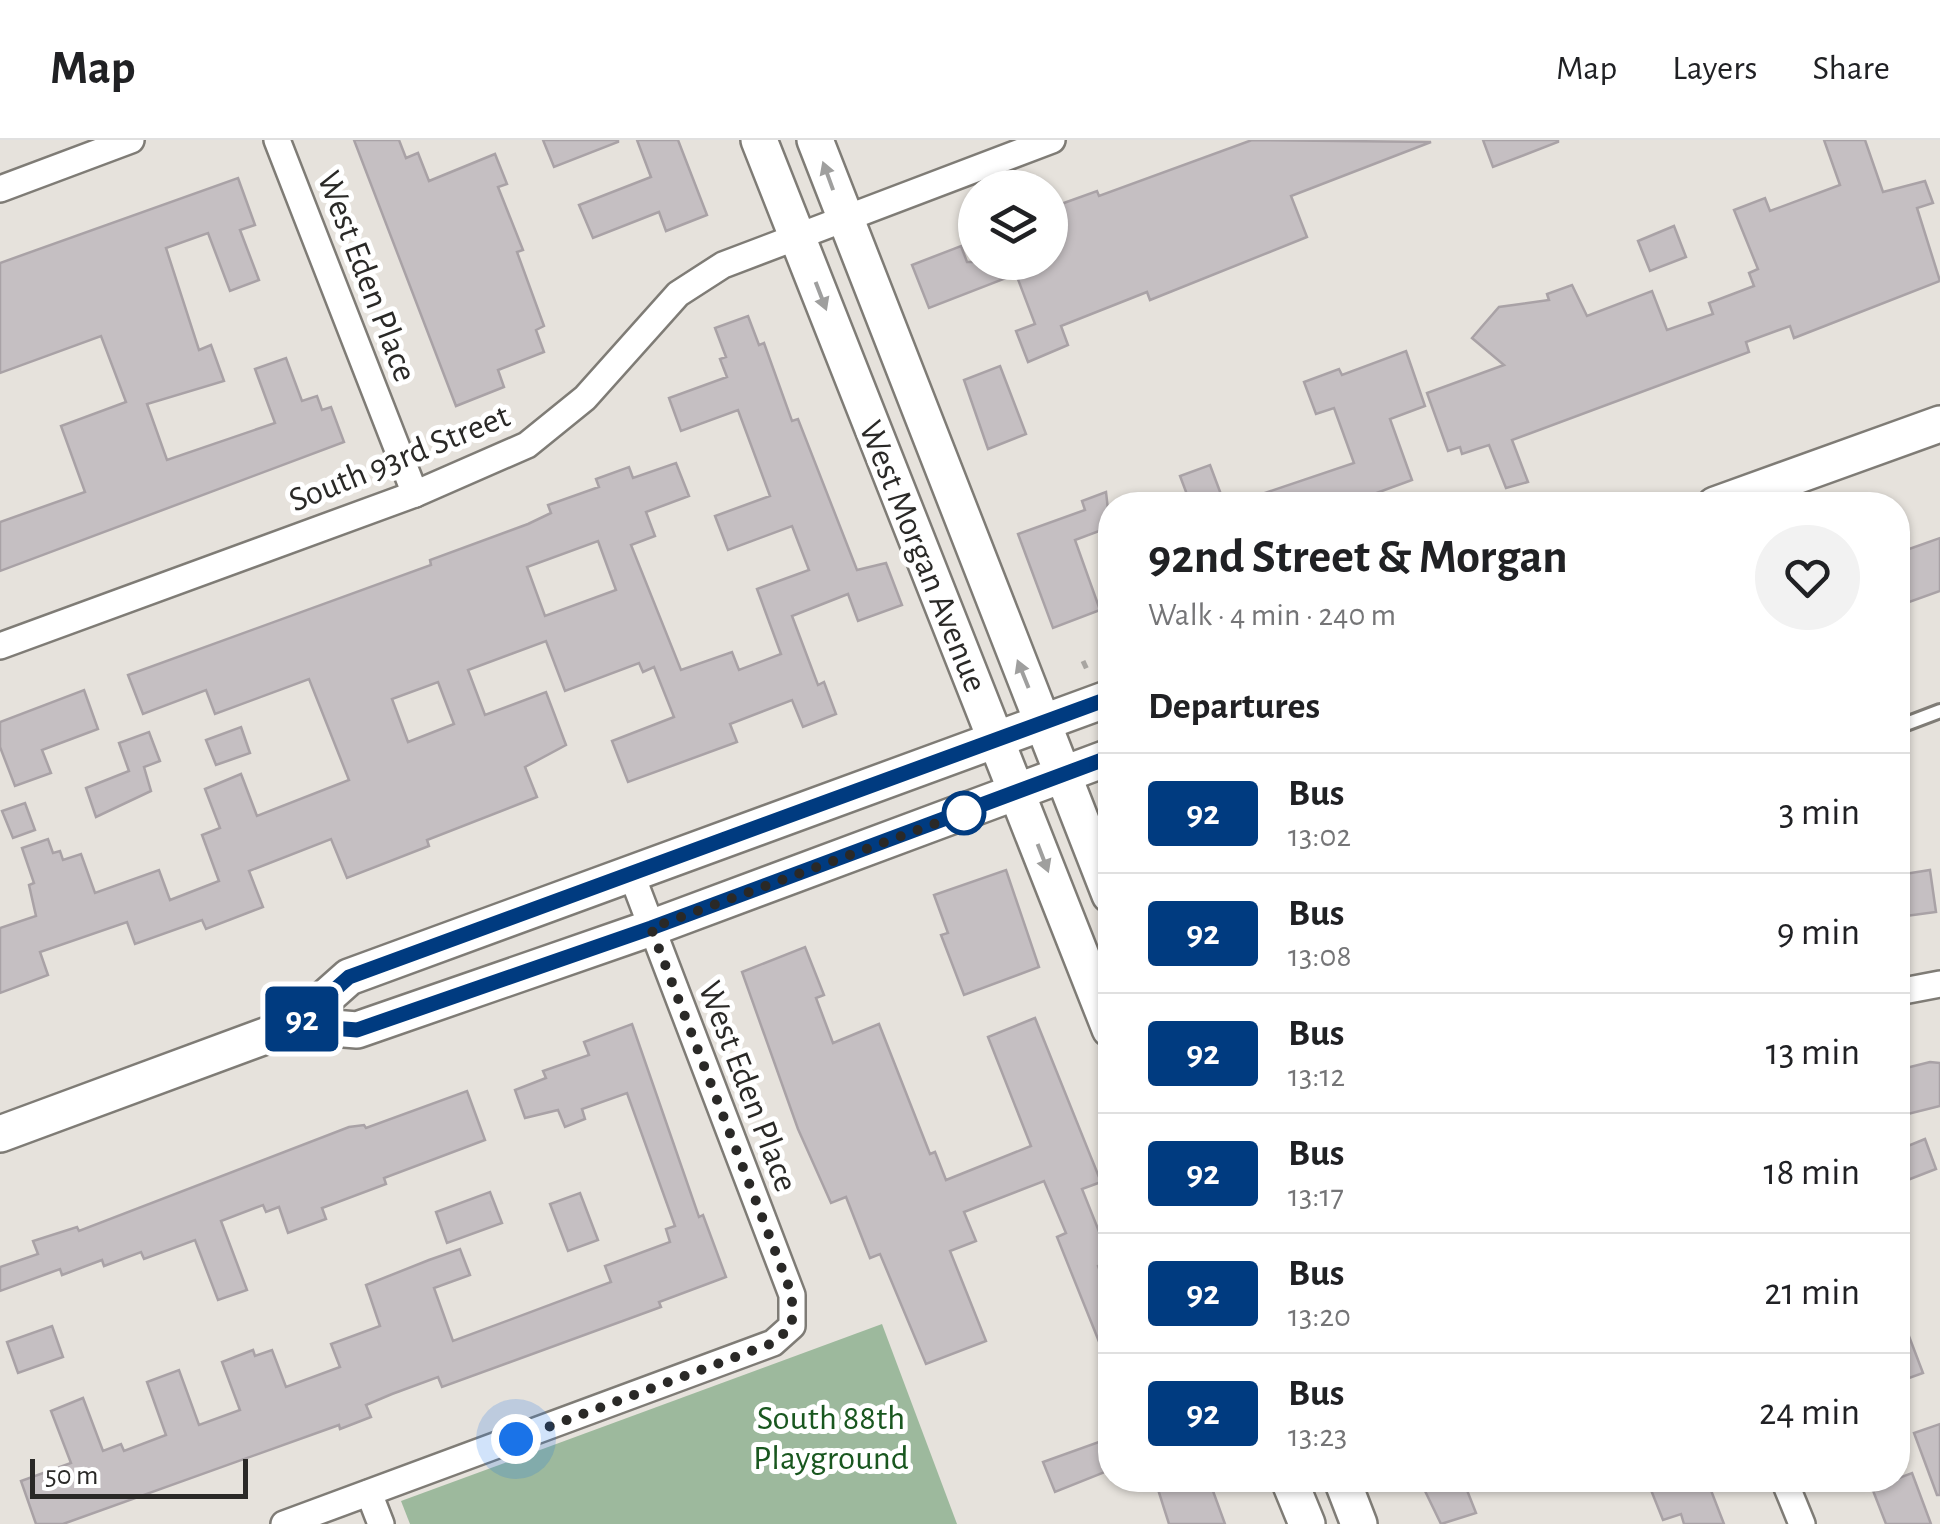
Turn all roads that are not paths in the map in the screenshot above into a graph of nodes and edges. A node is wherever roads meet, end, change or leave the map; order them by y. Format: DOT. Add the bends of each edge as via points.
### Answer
graph roads {
  1 [pos="131,140"];
  2 [pos="277,140"];
  3 [pos="759,140"];
  4 [pos="815,140"];
  5 [pos="1052,140"];
  6 [pos="0,188"];
  7 [pos="843,216"];
  8 [pos="797,236"];
  9 [pos="1940,424"];
  10 [pos="1751,492"];
  11 [pos="416,494"];
  12 [pos="966,533"];
  13 [pos="920,550"];
  14 [pos="0,646"];
  15 [pos="1098,702"];
  16 [pos="1940,711"];
  17 [pos="1043,722"];
  18 [pos="1910,722"];
  19 [pos="998,740"];
  20 [pos="1098,762"];
  21 [pos="1064,777"];
  22 [pos="1018,794"];
  23 [pos="1098,864"];
  24 [pos="631,873"];
  25 [pos="651,928"];
  26 [pos="1097,959"];
  27 [pos="1940,984"];
  28 [pos="1910,990"];
  29 [pos="295,1025"];
  30 [pos="0,1134"];
  31 [pos="1294,1492"];
  32 [pos="1347,1492"];
  33 [pos="1789,1492"];
  34 [pos="370,1493"];
  35 [pos="284,1524"];
  36 [pos="382,1524"];
  37 [pos="1307,1524"];
  38 [pos="1359,1524"];
  39 [pos="1802,1524"];
  1 -- 6 [label="street"];
  2 -- 11 [label="street, West Eden Place"];
  3 -- 8 [label="main road, West Morgan Avenue"];
  7 -- 4 [label="main road, West Morgan Avenue, one-way"];
  5 -- 7 [label="street, South 93rd Street"];
  7 -- 8 [label="street, South 93rd Street"];
  7 -- 12 [label="main road, West Morgan Avenue"];
  8 -- 11 [label="street, South 93rd Street" via="723,265 678,294 585,398 527,445"];
  8 -- 13 [label="main road, West Morgan Avenue, one-way"];
  9 -- 10 [label="main road"];
  11 -- 14 [label="street, South 93rd Street"];
  12 -- 13 [label="main road"];
  17 -- 12 [label="main road, West Morgan Avenue, one-way"];
  13 -- 19 [label="main road, West Morgan Avenue"];
  15 -- 17 [label="main road"];
  16 -- 18 [label="lane"];
  17 -- 19 [label="main road"];
  17 -- 21 [label="main road, West Morgan Avenue"];
  19 -- 22 [label="main road, West Morgan Avenue"];
  19 -- 24 [label="main road"];
  20 -- 21 [label="main road"];
  21 -- 22 [label="main road"];
  21 -- 23 [label="main road, West Morgan Avenue"];
  22 -- 25 [label="main road"];
  22 -- 26 [label="main road, West Morgan Avenue, one-way"];
  24 -- 25 [label="street, West Eden Place"];
  24 -- 29 [label="main road" via="349,977"];
  25 -- 29 [label="main road" via="357,1030"];
  25 -- 34 [label="street, West Eden Place" via="792,1295 792,1326 773,1343"];
  27 -- 28 [label="street"];
  29 -- 30 [label="main road"];
  31 -- 37 [label="main road"];
  32 -- 38 [label="main road"];
  33 -- 39 [label="street"];
  34 -- 35 [label="street"];
  34 -- 36 [label="street"];
}
